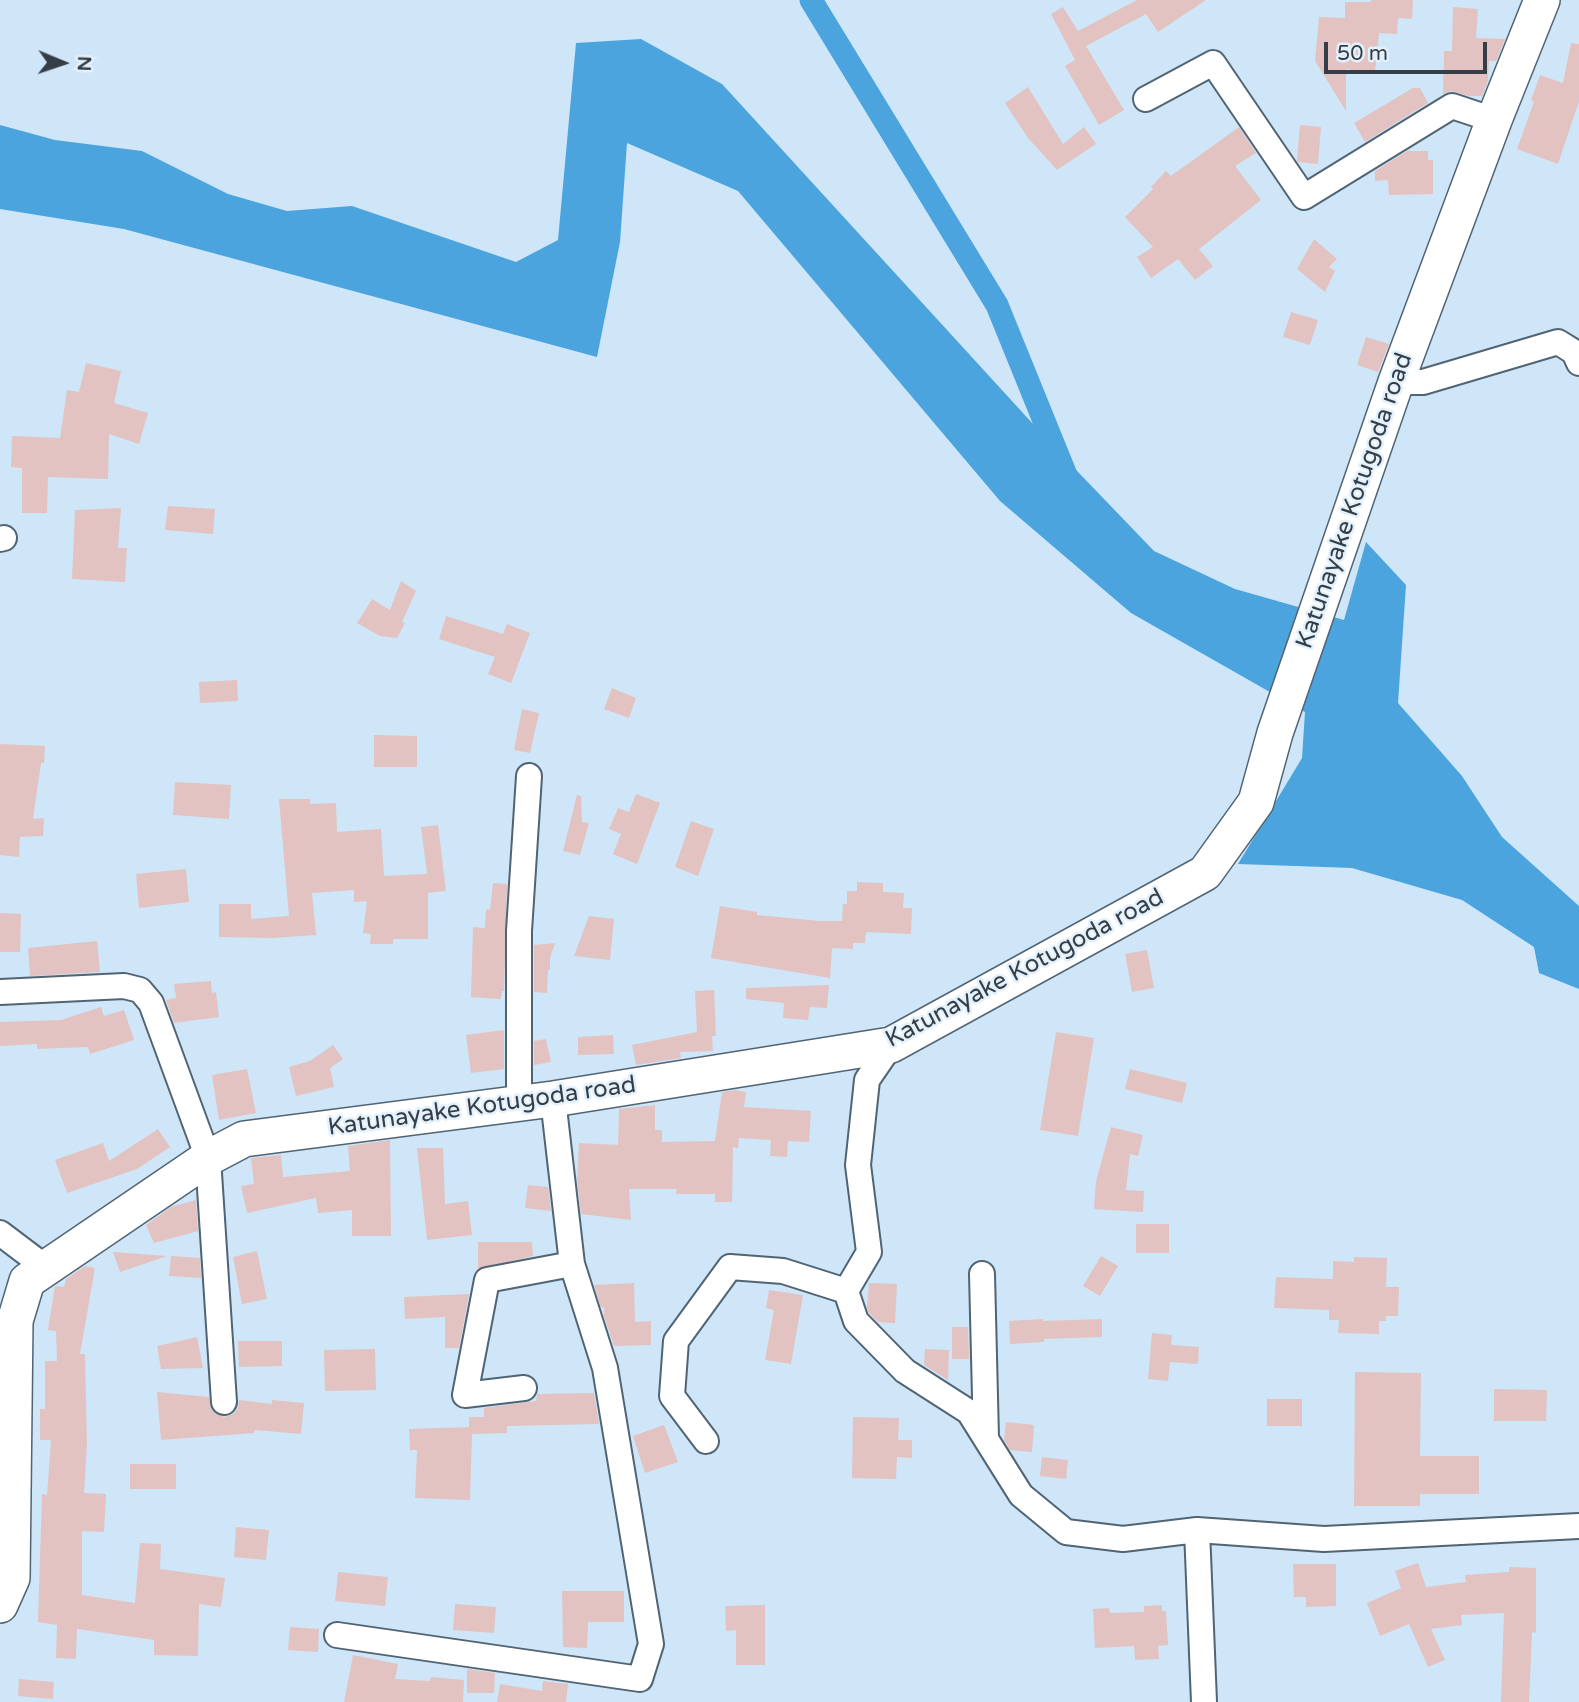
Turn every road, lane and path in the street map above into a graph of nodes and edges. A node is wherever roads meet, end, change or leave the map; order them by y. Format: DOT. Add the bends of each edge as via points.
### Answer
graph roads {
  1 [pos="1542,0"];
  2 [pos="1146,99"];
  3 [pos="1494,120"];
  4 [pos="1568,340"];
  5 [pos="1579,363"];
  6 [pos="1396,382"];
  7 [pos="529,776"];
  8 [pos="0,992"];
  9 [pos="891,1045"];
  10 [pos="553,1099"];
  11 [pos="519,1103"];
  12 [pos="208,1158"];
  13 [pos="0,1233"];
  14 [pos="572,1264"];
  15 [pos="45,1267"];
  16 [pos="982,1275"];
  17 [pos="846,1291"];
  18 [pos="524,1388"];
  19 [pos="224,1402"];
  20 [pos="986,1438"];
  21 [pos="705,1441"];
  22 [pos="1579,1526"];
  23 [pos="1197,1531"];
  24 [pos="0,1605"];
  25 [pos="337,1635"];
  26 [pos="1204,1702"];
  1 -- 3 [label="main road, Katunayake Kotugoda road"];
  2 -- 3 [label="street" via="1213,63 1304,197 1452,106"];
  3 -- 6 [label="main road, Katunayake Kotugoda road"];
  4 -- 5 [label="street"];
  4 -- 6 [label="street" via="1423,382"];
  6 -- 9 [label="main road, Katunayake Kotugoda road" via="1275,733 1256,802 1205,873"];
  7 -- 11 [label="street" via="519,931"];
  8 -- 12 [label="street" via="124,986 140,990 151,1003"];
  9 -- 10 [label="main road, Katunayake Kotugoda road"];
  9 -- 17 [label="street" via="867,1080 858,1164 869,1252"];
  10 -- 11 [label="main road, Katunayake Kotugoda road"];
  10 -- 14 [label="street"];
  11 -- 12 [label="main road, Katunayake Kotugoda road" via="244,1139"];
  12 -- 15 [label="main road, Katunayake Kotugoda road"];
  12 -- 19 [label="street"];
  13 -- 15 [label="street"];
  14 -- 18 [label="street" via="487,1280 466,1395"];
  14 -- 25 [label="street" via="605,1368 649,1631 651,1644 640,1679"];
  15 -- 24 [label="main road, Katunayake Kotugoda road" via="27,1280 15,1321 12,1578"];
  16 -- 20 [label="street"];
  17 -- 20 [label="street" via="856,1321 905,1371 969,1412"];
  17 -- 21 [label="street" via="783,1271 730,1267 676,1342 672,1396"];
  20 -- 23 [label="street" via="1021,1495 1066,1532 1123,1539"];
  22 -- 23 [label="street" via="1325,1539"];
  23 -- 26 [label="street"];
}
